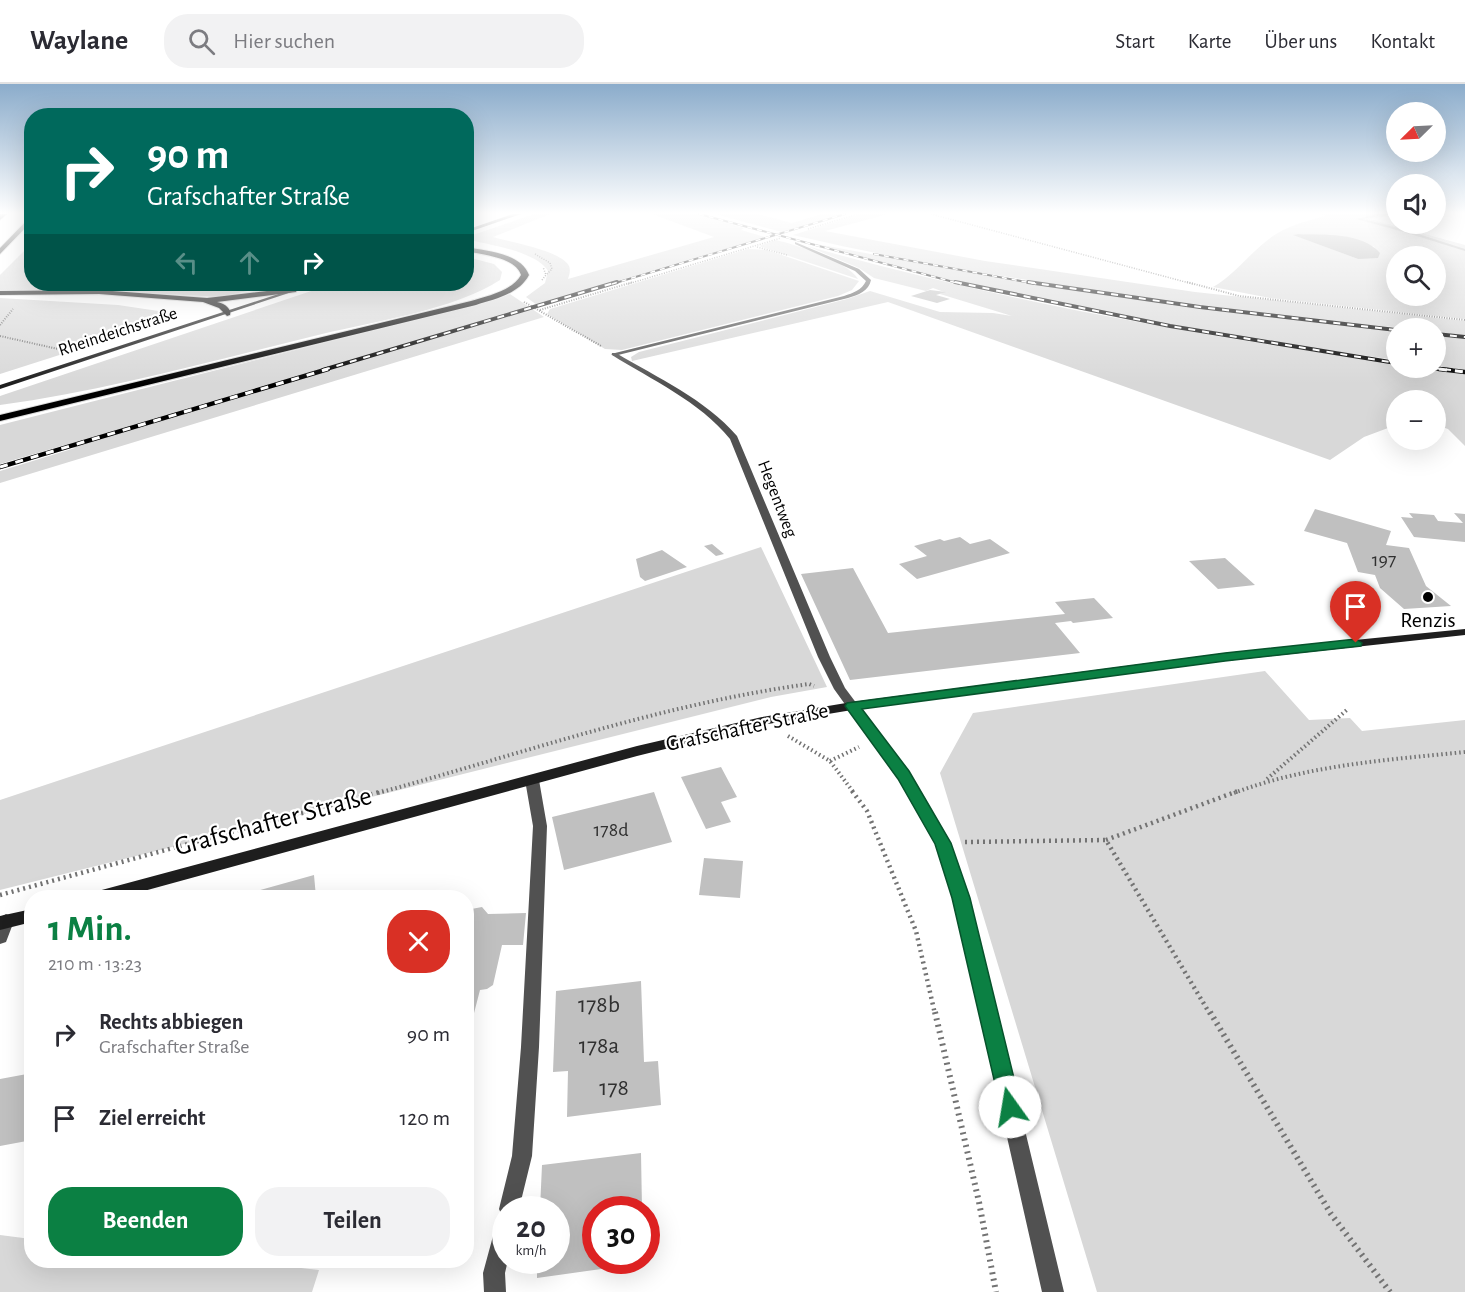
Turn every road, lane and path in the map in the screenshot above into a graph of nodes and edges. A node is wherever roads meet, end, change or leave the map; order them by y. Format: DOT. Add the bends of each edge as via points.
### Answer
graph roads {
  1 [pos="507,270"];
  2 [pos="524,270"];
  3 [pos="551,270"];
  4 [pos="672,270"];
  5 [pos="857,270"];
  6 [pos="1143,270"];
  7 [pos="546,275"];
  8 [pos="284,291"];
  9 [pos="290,291"];
  10 [pos="63,292"];
  11 [pos="0,293"];
  12 [pos="204,300"];
  13 [pos="451,307"];
  14 [pos="227,313"];
  15 [pos="1465,320"];
  16 [pos="0,336"];
  17 [pos="614,354"];
  18 [pos="93,356"];
  19 [pos="0,387"];
  20 [pos="102,392"];
  21 [pos="0,410"];
  22 [pos="0,418"];
  23 [pos="1465,632"];
  24 [pos="852,706"];
  25 [pos="1348,709"];
  26 [pos="762,721"];
  27 [pos="876,739"];
  28 [pos="1465,752"];
  29 [pos="830,761"];
  30 [pos="532,780"];
  31 [pos="1265,782"];
  32 [pos="1106,840"];
  33 [pos="943,843"];
  34 [pos="124,890"];
  35 [pos="0,895"];
  36 [pos="24,918"];
  37 [pos="2,927"];
  38 [pos="512,1196"];
  39 [pos="494,1274"];
  40 [pos="495,1292"];
  41 [pos="996,1292"];
  42 [pos="1053,1292"];
  43 [pos="1390,1292"];
  1 -- 13 [label="highway" via="511,274 493,291"];
  2 -- 13 [label="highway" via="521,283 503,293"];
  3 -- 7 [label="path"];
  4 -- 17 [label="path" via="540,310"];
  5 -- 17 [label="street" via="868,281 861,292"];
  6 -- 15 [label="path" via="1239,296"];
  8 -- 12 [label="highway"];
  9 -- 14 [label="main road, Rheindeichstraße"];
  10 -- 11 [label="highway"];
  10 -- 12 [label="highway"];
  10 -- 14 [label="highway" via="134,298"];
  12 -- 14 [label="highway" via="222,306"];
  13 -- 20 [label="highway"];
  14 -- 18 [label="main road, Rheindeichstraße"];
  16 -- 18 [label="path"];
  17 -- 24 [label="street, Hegentweg" via="711,415 734,438 824,657"];
  18 -- 19 [label="main road, Rheindeichstraße"];
  20 -- 21 [label="highway"];
  20 -- 22 [label="highway"];
  23 -- 24 [label="main road, Grafschafter Straße" via="1225,657"];
  24 -- 26 [label="main road, Grafschafter Straße"];
  24 -- 27 [label="street, Hegentweg"];
  24 -- 35 [label="path" via="809,684 743,693 606,727"];
  25 -- 31 [label="path"];
  26 -- 29 [label="path"];
  26 -- 30 [label="main road, Grafschafter Straße"];
  27 -- 29 [label="path"];
  27 -- 33 [label="street, Hegentweg" via="903,775"];
  28 -- 31 [label="path" via="1345,764"];
  29 -- 41 [label="path" via="867,810 916,932"];
  30 -- 34 [label="main road, Grafschafter Straße"];
  30 -- 38 [label="street" via="540,826 530,1047 522,1156"];
  31 -- 32 [label="path"];
  32 -- 33 [label="path"];
  32 -- 43 [label="path" via="1331,1214"];
  33 -- 42 [label="street, Hegentweg" via="961,898"];
  36 -- 37 [label="main road"];
  39 -- 40 [label="street"];
}
